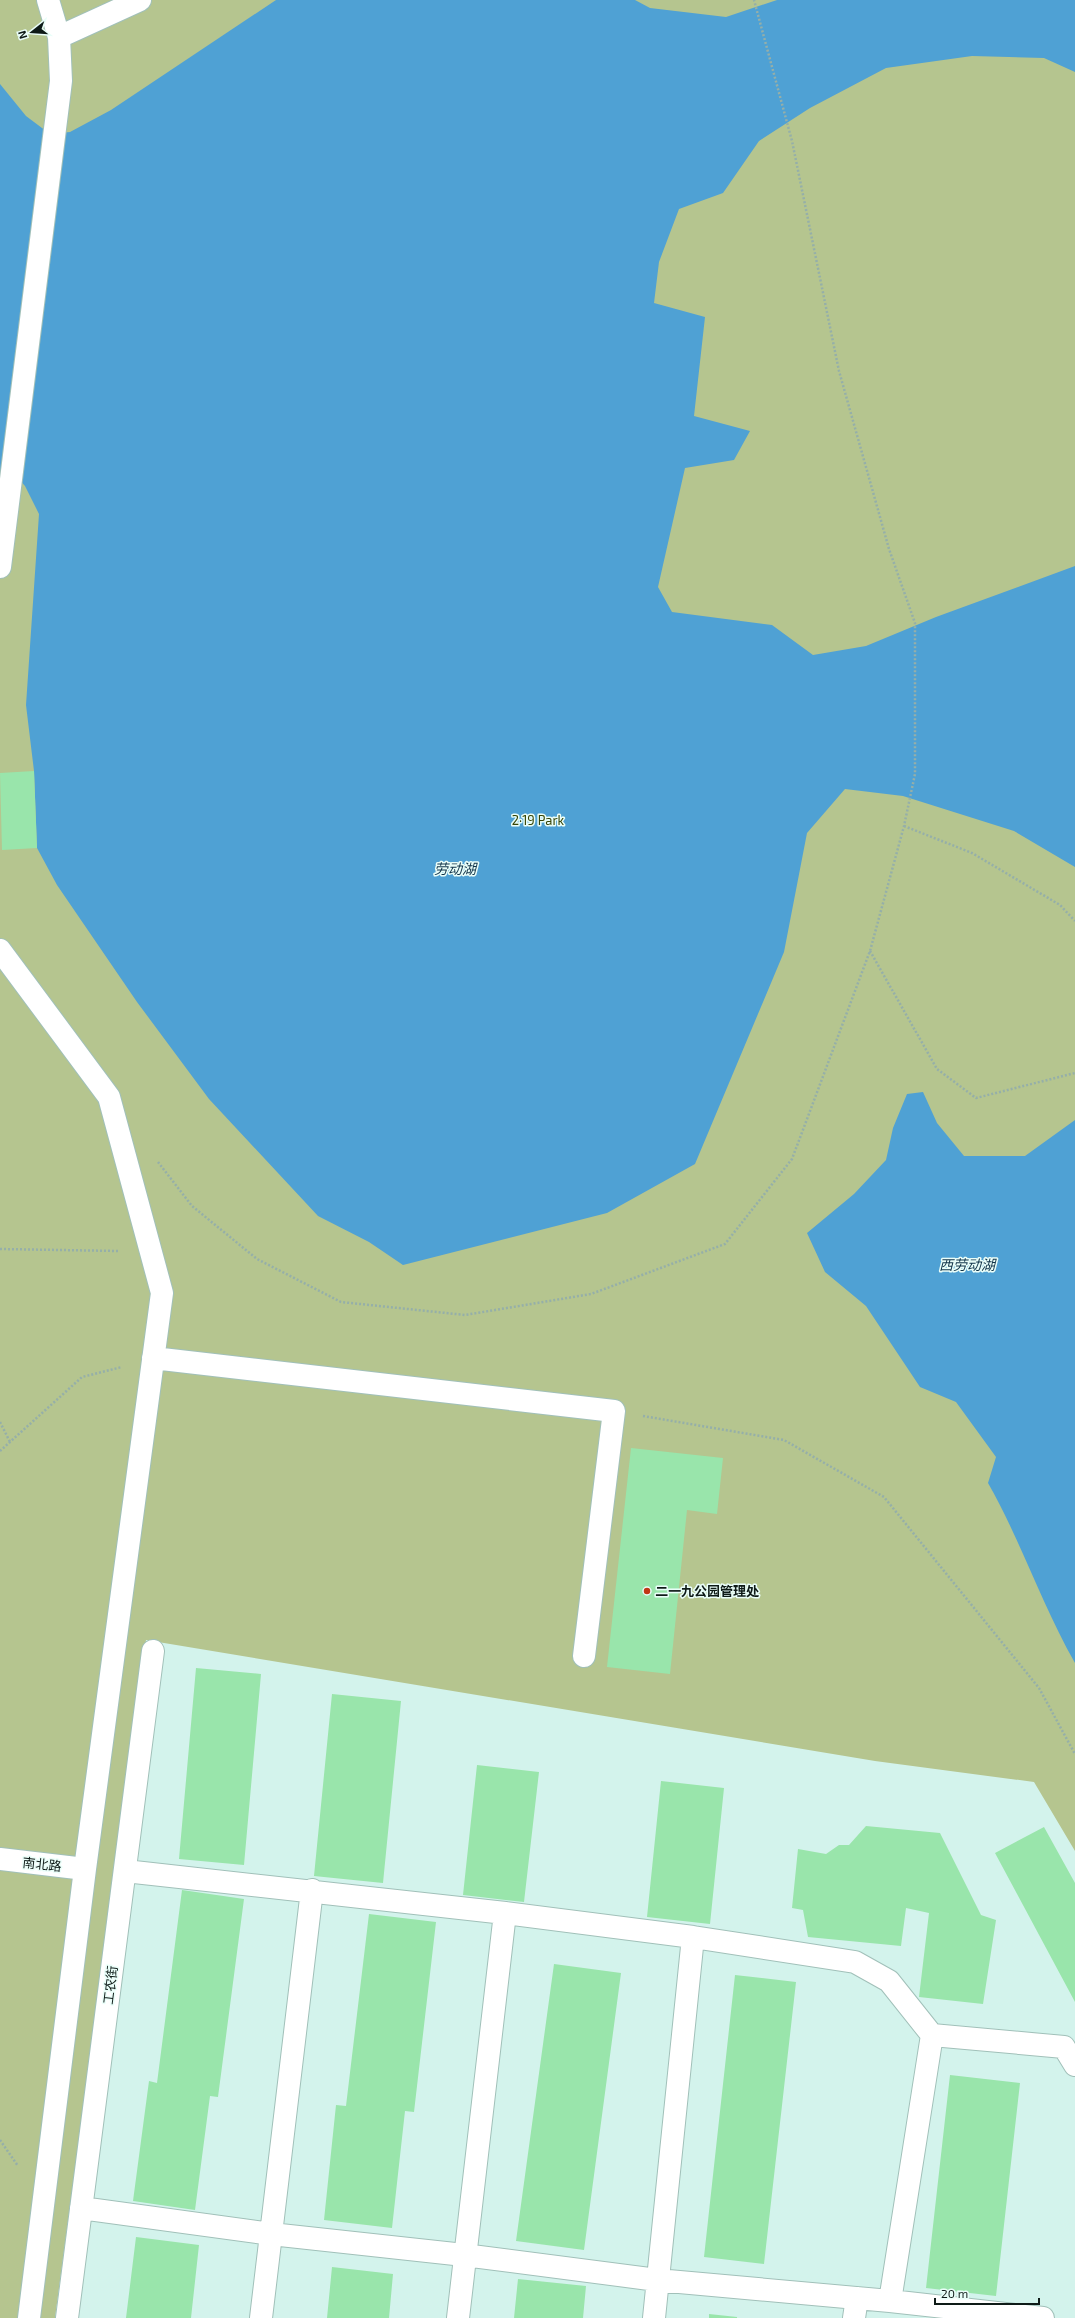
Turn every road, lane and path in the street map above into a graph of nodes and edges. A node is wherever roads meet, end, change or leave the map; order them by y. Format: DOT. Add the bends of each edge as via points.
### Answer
graph roads {
  1 [pos="48,0"];
  2 [pos="140,0"];
  3 [pos="754,0"];
  4 [pos="59,37"];
  5 [pos="1,558"];
  6 [pos="904,826"];
  7 [pos="1075,921"];
  8 [pos="0,950"];
  9 [pos="870,951"];
  10 [pos="1075,1074"];
  11 [pos="155,1158"];
  12 [pos="0,1249"];
  13 [pos="150,1251"];
  14 [pos="153,1358"];
  15 [pos="614,1411"];
  16 [pos="0,1422"];
  17 [pos="10,1442"];
  18 [pos="0,1451"];
  19 [pos="153,1651"];
  20 [pos="584,1656"];
  21 [pos="1075,1754"];
  22 [pos="0,1859"];
  23 [pos="85,1869"];
  24 [pos="125,1871"];
  25 [pos="312,1890"];
  26 [pos="505,1913"];
  27 [pos="693,1937"];
  28 [pos="932,2035"];
  29 [pos="1075,2065"];
  30 [pos="81,2208"];
  31 [pos="271,2234"];
  32 [pos="464,2255"];
  33 [pos="657,2280"];
  34 [pos="890,2301"];
  35 [pos="856,2308"];
  36 [pos="30,2318"];
  37 [pos="67,2318"];
  38 [pos="261,2318"];
  39 [pos="458,2318"];
  40 [pos="654,2318"];
  41 [pos="1043,2318"];
  1 -- 4 [label="street"];
  2 -- 4 [label="street"];
  3 -- 6 [label="path" via="792,141 839,371 889,550 915,623 914,774"];
  4 -- 5 [label="street" via="61,81"];
  6 -- 7 [label="path" via="972,853 1060,906"];
  6 -- 9 [label="path"];
  8 -- 13 [label="street" via="109,1098"];
  9 -- 10 [label="path" via="937,1068 976,1098"];
  9 -- 11 [label="path" via="792,1159 724,1244 591,1294 465,1315 341,1302 257,1259 192,1206"];
  12 -- 13 [label="path"];
  13 -- 14 [label="street" via="162,1293"];
  14 -- 15 [label="street"];
  14 -- 17 [label="path" via="82,1377"];
  14 -- 23 [label="street"];
  15 -- 20 [label="street"];
  15 -- 21 [label="path" via="784,1440 884,1497 1039,1688"];
  16 -- 17 [label="path"];
  17 -- 18 [label="path"];
  19 -- 24 [label="street, 工农街"];
  22 -- 23 [label="street, 南北路"];
  23 -- 36 [label="street"];
  24 -- 25 [label="street"];
  24 -- 30 [label="street, 工农街"];
  25 -- 26 [label="street"];
  25 -- 31 [label="street"];
  26 -- 27 [label="street"];
  26 -- 32 [label="street"];
  27 -- 28 [label="street" via="855,1962 889,1981"];
  27 -- 33 [label="street"];
  28 -- 29 [label="street" via="1064,2047"];
  28 -- 34 [label="street"];
  30 -- 31 [label="street"];
  30 -- 37 [label="street, 工农街"];
  31 -- 32 [label="street"];
  31 -- 38 [label="street"];
  32 -- 33 [label="street"];
  32 -- 39 [label="street"];
  33 -- 35 [label="street"];
  33 -- 40 [label="street"];
  34 -- 35 [label="street"];
  34 -- 41 [label="street"];
}
